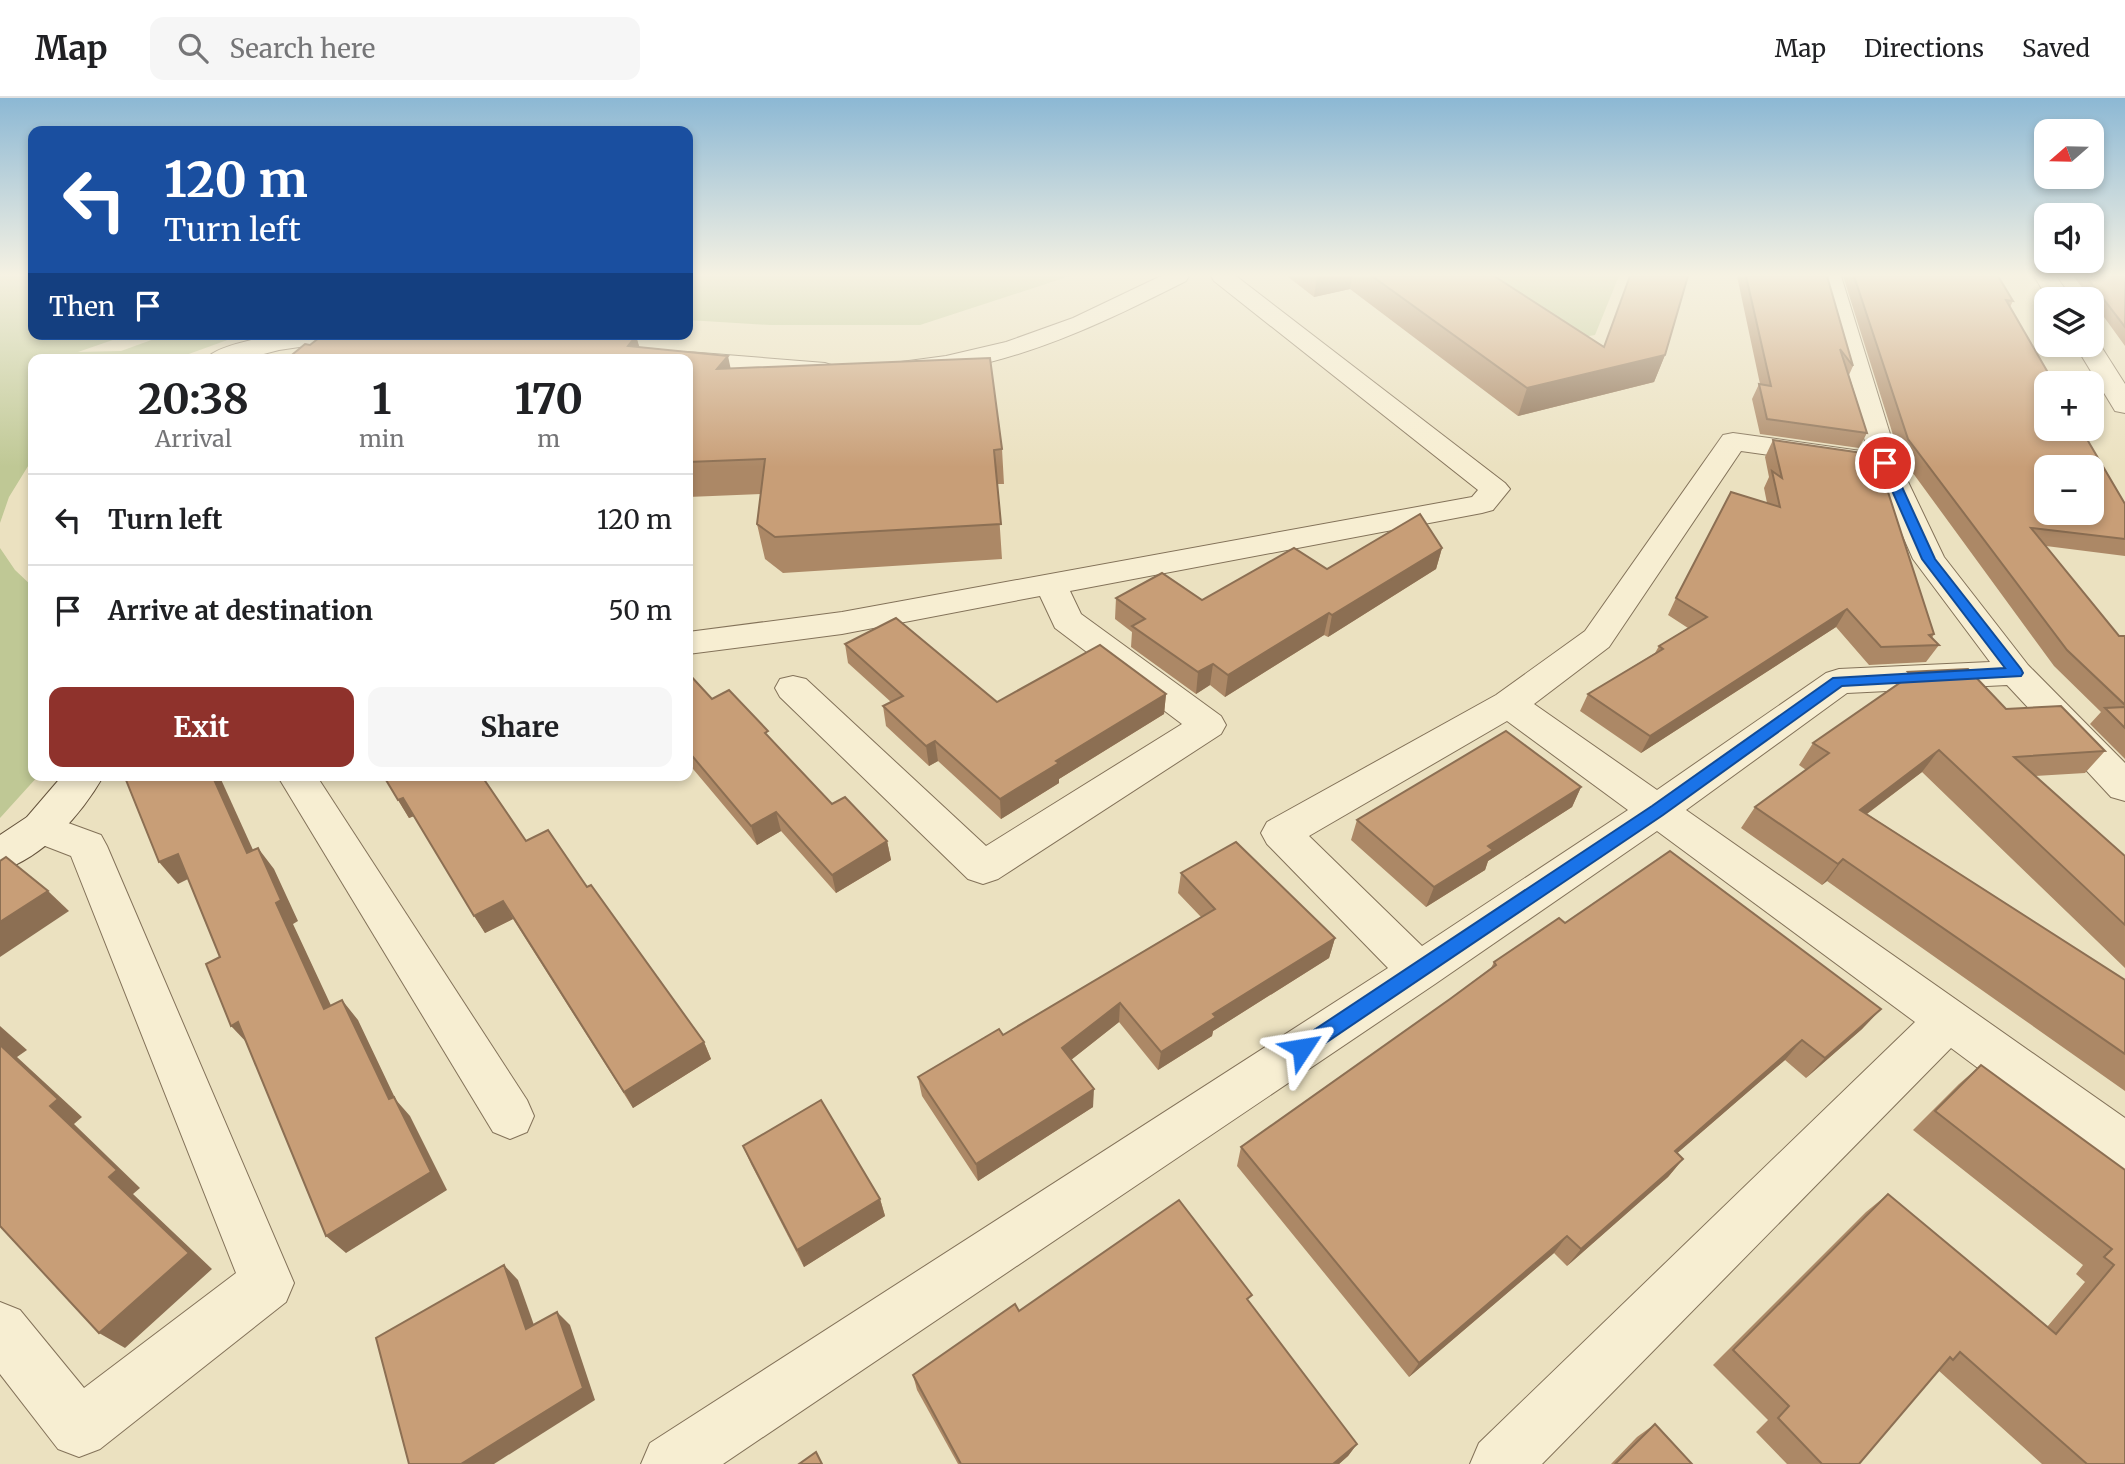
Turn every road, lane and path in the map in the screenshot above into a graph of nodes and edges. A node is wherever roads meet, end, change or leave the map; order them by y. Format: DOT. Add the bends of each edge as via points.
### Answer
graph roads {
  1 [pos="286,340"];
  2 [pos="1039,340"];
  3 [pos="1304,340"];
  4 [pos="1849,340"];
  5 [pos="232,354"];
  6 [pos="2096,357"];
  7 [pos="693,360"];
  8 [pos="884,369"];
  9 [pos="846,371"];
  10 [pos="2124,402"];
  11 [pos="1885,463"];
  12 [pos="1051,585"];
  13 [pos="693,642"];
  14 [pos="2016,673"];
  15 [pos="793,688"];
  16 [pos="1509,704"];
  17 [pos="80,781"];
  18 [pos="300,781"];
  19 [pos="2125,788"];
  20 [pos="1658,810"];
  21 [pos="41,828"];
  22 [pos="0,855"];
  23 [pos="1419,971"];
  24 [pos="1947,1021"];
  25 [pos="510,1116"];
  26 [pos="2125,1147"];
  27 [pos="0,1330"];
  28 [pos="671,1464"];
  29 [pos="1500,1464"];
  1 -- 5 [label="street"];
  2 -- 8 [label="street" via="1015,349 922,367"];
  3 -- 12 [label="street" via="1495,489 1482,504"];
  4 -- 11 [label="street"];
  6 -- 10 [label="street"];
  7 -- 9 [label="street"];
  11 -- 14 [label="street" via="1929,559"];
  11 -- 16 [label="street" via="1734,441 1597,639"];
  12 -- 13 [label="street" via="842,624"];
  12 -- 15 [label="street" via="1067,620 1208,725 983,868"];
  14 -- 19 [label="street"];
  14 -- 20 [label="street" via="1839,681"];
  16 -- 20 [label="street"];
  16 -- 23 [label="street" via="1280,833"];
  17 -- 21 [label="street"];
  18 -- 25 [label="street"];
  20 -- 23 [label="street"];
  20 -- 24 [label="street"];
  21 -- 22 [label="street"];
  21 -- 27 [label="street" via="87,846 267,1283 79,1428"];
  23 -- 28 [label="street"];
  24 -- 26 [label="street"];
  24 -- 29 [label="street"];
}
